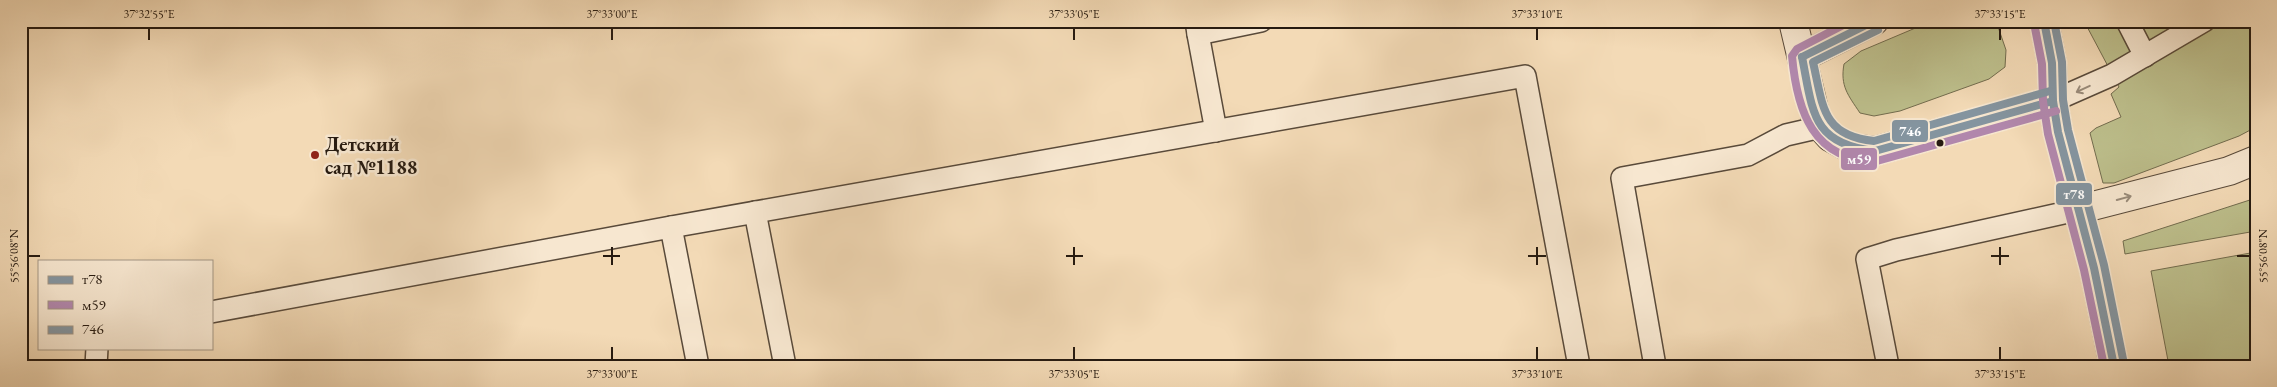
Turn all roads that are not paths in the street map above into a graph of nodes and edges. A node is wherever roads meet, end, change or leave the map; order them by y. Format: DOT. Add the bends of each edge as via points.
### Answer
graph roads {
  1 [pos="1261,21"];
  2 [pos="1794,21"];
  3 [pos="1874,21"];
  4 [pos="2044,21"];
  5 [pos="2127,21"];
  6 [pos="2204,21"];
  7 [pos="1197,27"];
  8 [pos="2145,56"];
  9 [pos="1802,57"];
  10 [pos="2053,101"];
  11 [pos="1821,127"];
  12 [pos="1216,131"];
  13 [pos="2256,160"];
  14 [pos="2077,210"];
  15 [pos="755,212"];
  16 [pos="671,227"];
  17 [pos="212,312"];
  18 [pos="98,350"];
  19 [pos="96,366"];
  20 [pos="698,366"];
  21 [pos="785,366"];
  22 [pos="1579,366"];
  23 [pos="1655,366"];
  24 [pos="1888,366"];
  25 [pos="2114,366"];
  1 -- 7 [label="lane"];
  2 -- 9 [label="street"];
  3 -- 9 [label="street"];
  4 -- 10 [label="street" via="2052,63"];
  5 -- 8 [label="lane"];
  6 -- 8 [label="lane"];
  7 -- 12 [label="lane"];
  8 -- 10 [label="lane, one-way" via="2112,75"];
  9 -- 11 [label="street"];
  10 -- 11 [label="street" via="1875,151 1850,148 1830,137"];
  10 -- 14 [label="street"];
  11 -- 23 [label="lane" via="1786,135 1748,155 1622,178"];
  12 -- 15 [label="lane"];
  12 -- 22 [label="lane" via="1525,76"];
  14 -- 13 [label="street, one-way" via="2228,171"];
  14 -- 24 [label="lane" via="1867,259"];
  14 -- 25 [label="street" via="2094,268"];
  15 -- 16 [label="lane"];
  15 -- 21 [label="lane"];
  16 -- 17 [label="lane"];
  16 -- 20 [label="lane"];
  18 -- 19 [label="lane"];
}
